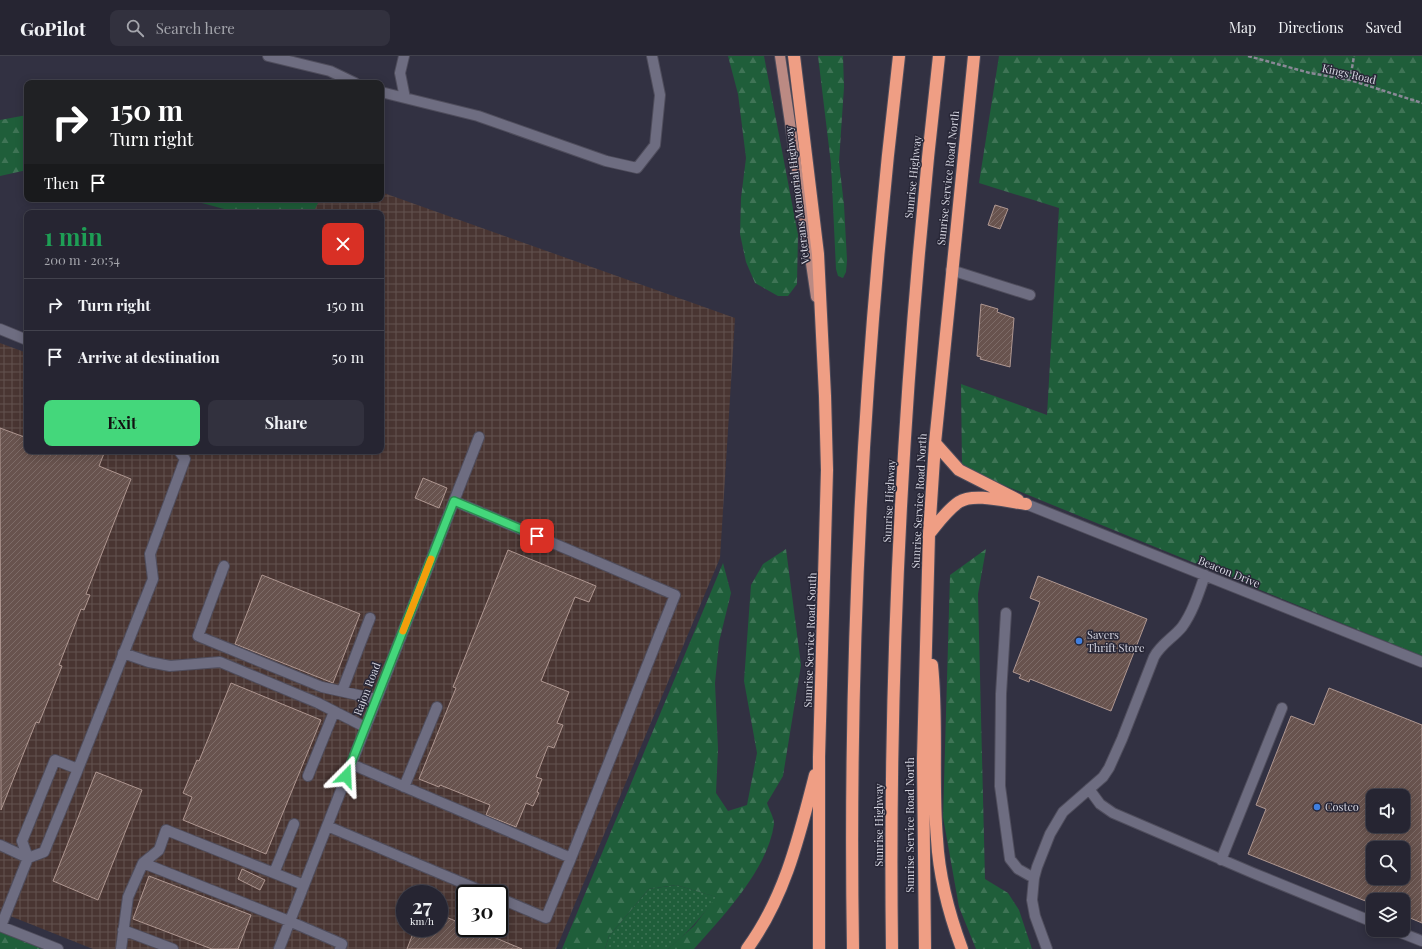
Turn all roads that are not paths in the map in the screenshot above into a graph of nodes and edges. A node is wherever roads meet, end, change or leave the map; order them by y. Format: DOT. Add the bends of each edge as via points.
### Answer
graph roads {
  1 [pos="268,56"];
  2 [pos="404,56"];
  3 [pos="652,56"];
  4 [pos="780,56"];
  5 [pos="794,56"];
  6 [pos="899,56"];
  7 [pos="939,56"];
  8 [pos="974,56"];
  9 [pos="349,80"];
  10 [pos="384,93"];
  11 [pos="405,98"];
  12 [pos="951,270"];
  13 [pos="1030,296"];
  14 [pos="0,329"];
  15 [pos="822,332"];
  16 [pos="24,339"];
  17 [pos="479,437"];
  18 [pos="935,443"];
  19 [pos="182,454"];
  20 [pos="454,501"];
  21 [pos="1026,504"];
  22 [pos="929,534"];
  23 [pos="224,566"];
  24 [pos="1205,575"];
  25 [pos="1006,613"];
  26 [pos="370,618"];
  27 [pos="926,621"];
  28 [pos="124,653"];
  29 [pos="1422,662"];
  30 [pos="342,691"];
  31 [pos="376,699"];
  32 [pos="437,707"];
  33 [pos="1282,708"];
  34 [pos="334,712"];
  35 [pos="365,727"];
  36 [pos="819,756"];
  37 [pos="351,764"];
  38 [pos="78,769"];
  39 [pos="308,776"];
  40 [pos="404,787"];
  41 [pos="1089,789"];
  42 [pos="294,824"];
  43 [pos="326,826"];
  44 [pos="0,844"];
  45 [pos="28,858"];
  46 [pos="571,858"];
  47 [pos="1221,860"];
  48 [pos="142,863"];
  49 [pos="274,873"];
  50 [pos="1034,878"];
  51 [pos="304,885"];
  52 [pos="467,885"];
  53 [pos="508,902"];
  54 [pos="1366,919"];
  55 [pos="290,921"];
  56 [pos="1,926"];
  57 [pos="124,930"];
  58 [pos="1410,936"];
  59 [pos="1422,941"];
  60 [pos="58,949"];
  61 [pos="121,949"];
  62 [pos="173,949"];
  63 [pos="278,949"];
  64 [pos="340,949"];
  65 [pos="747,949"];
  66 [pos="819,949"];
  67 [pos="853,949"];
  68 [pos="892,949"];
  69 [pos="925,949"];
  70 [pos="962,949"];
  71 [pos="1047,949"];
  1 -- 9 [label="street" via="330,71"];
  2 -- 11 [label="street" via="400,73"];
  3 -- 11 [label="street" via="660,95 655,145 637,168 606,161 478,116"];
  4 -- 15 [label="main road" via="794,140 808,255"];
  5 -- 15 [label="highway, Veterans Memorial Highway" via="818,254"];
  6 -- 67 [label="highway" via="878,272 860,530 853,736"];
  7 -- 68 [label="highway, Sunrise Highway" via="913,324 901,516 894,704"];
  8 -- 12 [label="highway, Sunrise Service Road North"];
  10 -- 11 [label="street"];
  12 -- 13 [label="street"];
  12 -- 18 [label="highway, Sunrise Service Road North"];
  14 -- 16 [label="street"];
  15 -- 36 [label="highway, Sunrise Service Road South" via="827,470"];
  17 -- 20 [label="street, Rajon Road"];
  18 -- 21 [label="highway" via="959,470"];
  18 -- 22 [label="highway, Sunrise Service Road North"];
  19 -- 28 [label="street" via="186,459 150,554 153,579"];
  20 -- 31 [label="street, Rajon Road"];
  20 -- 46 [label="street" via="676,595"];
  21 -- 22 [label="highway" via="976,497 968,499 954,506"];
  21 -- 24 [label="street, Beacon Drive"];
  22 -- 27 [label="highway, Sunrise Service Road North"];
  23 -- 30 [label="street" via="198,636 322,687"];
  24 -- 29 [label="street, Beacon Drive"];
  24 -- 41 [label="street" via="1187,620 1154,657 1109,768"];
  25 -- 50 [label="street" via="1001,694 1000,786 1010,859 1018,869"];
  26 -- 30 [label="street"];
  27 -- 69 [label="highway, Sunrise Service Road North" via="923,831"];
  27 -- 70 [label="highway" via="935,695 934,785 937,841 944,887"];
  28 -- 34 [label="street" via="170,666 220,662 301,695"];
  28 -- 38 [label="street"];
  30 -- 31 [label="street"];
  31 -- 35 [label="street, Rajon Road"];
  32 -- 40 [label="street"];
  33 -- 47 [label="street"];
  34 -- 35 [label="street"];
  34 -- 39 [label="street"];
  35 -- 37 [label="street, Rajon Road"];
  36 -- 65 [label="highway" via="789,869 780,892"];
  36 -- 66 [label="highway, Sunrise Service Road South"];
  37 -- 40 [label="street"];
  37 -- 43 [label="street, Rajon Road"];
  38 -- 45 [label="street" via="44,852"];
  38 -- 45 [label="street" via="55,760 22,841"];
  40 -- 46 [label="street"];
  41 -- 47 [label="street" via="1100,804 1113,813"];
  41 -- 50 [label="street" via="1072,802 1055,824"];
  42 -- 49 [label="street"];
  43 -- 51 [label="street, Rajon Road"];
  43 -- 52 [label="street"];
  44 -- 45 [label="street"];
  45 -- 56 [label="street"];
  46 -- 53 [label="street" via="546,918"];
  47 -- 54 [label="street"];
  48 -- 49 [label="street" via="158,850 166,830"];
  48 -- 55 [label="street"];
  48 -- 57 [label="street" via="128,897"];
  49 -- 51 [label="street"];
  50 -- 71 [label="street" via="1032,900"];
  51 -- 55 [label="street, Rajon Road"];
  55 -- 63 [label="street, Rajon Road"];
  55 -- 64 [label="street" via="342,944"];
  56 -- 60 [label="street"];
  57 -- 61 [label="street"];
  57 -- 62 [label="street"];
  58 -- 59 [label="street"];
}
